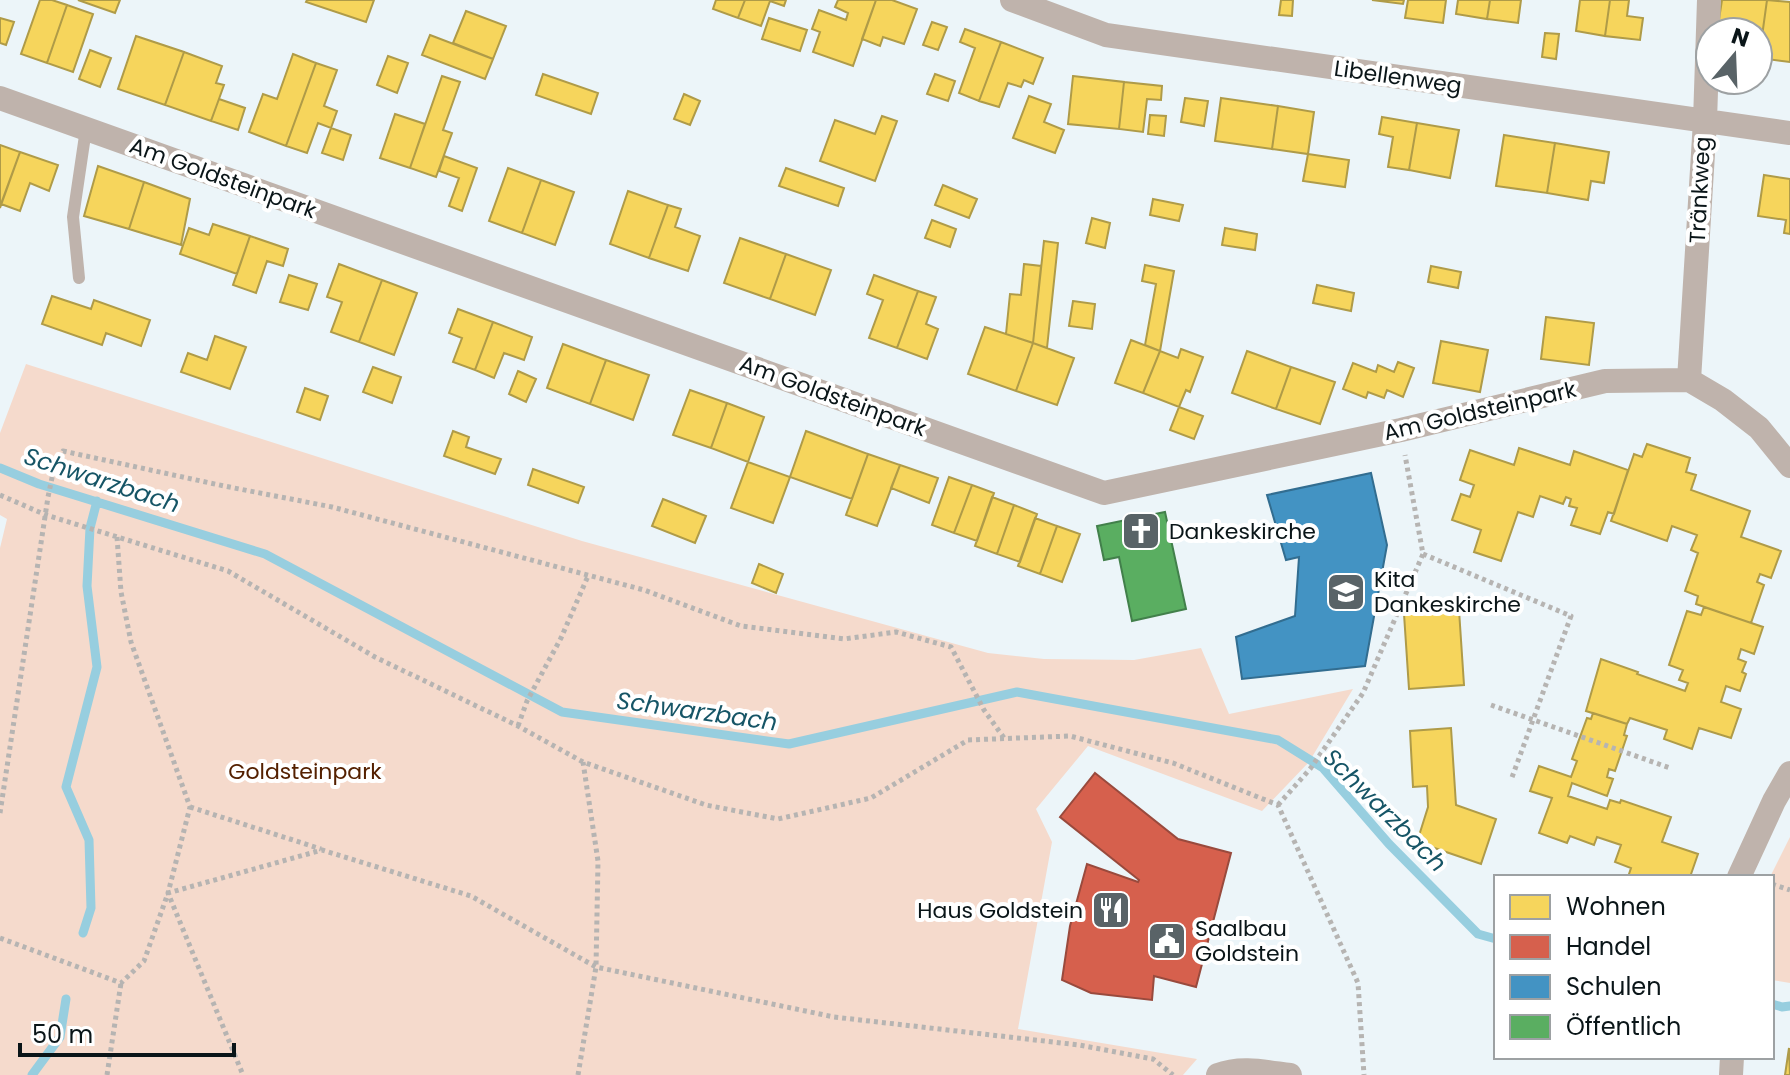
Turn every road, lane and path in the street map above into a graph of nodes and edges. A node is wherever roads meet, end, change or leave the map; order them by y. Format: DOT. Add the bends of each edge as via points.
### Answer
graph roads {
  1 [pos="1012,0"];
  2 [pos="1709,0"];
  3 [pos="0,98"];
  4 [pos="1705,121"];
  5 [pos="86,129"];
  6 [pos="1790,133"];
  7 [pos="79,278"];
  8 [pos="1689,380"];
  9 [pos="1401,430"];
  10 [pos="1790,466"];
  11 [pos="0,495"];
  12 [pos="46,515"];
  13 [pos="117,537"];
  14 [pos="1423,554"];
  15 [pos="588,576"];
  16 [pos="1491,705"];
  17 [pos="1533,720"];
  18 [pos="518,726"];
  19 [pos="1004,738"];
  20 [pos="583,762"];
  21 [pos="1670,768"];
  22 [pos="1790,773"];
  23 [pos="1511,780"];
  24 [pos="1278,805"];
  25 [pos="190,807"];
  26 [pos="0,813"];
  27 [pos="322,850"];
  28 [pos="1740,875"];
  29 [pos="168,893"];
  30 [pos="0,938"];
  31 [pos="596,967"];
  32 [pos="121,983"];
  33 [pos="107,1075"];
  34 [pos="243,1075"];
  35 [pos="578,1075"];
  36 [pos="1173,1075"];
  37 [pos="1218,1075"];
  38 [pos="1290,1075"];
  39 [pos="1364,1075"];
  1 -- 4 [label="street, Libellenweg" via="1106,35"];
  2 -- 4 [label="street, Tränkweg"];
  3 -- 5 [label="street, Am Goldsteinpark"];
  4 -- 6 [label="street, Libellenweg"];
  4 -- 8 [label="street, Tränkweg"];
  5 -- 7 [label="lane" via="73,217"];
  5 -- 9 [label="street, Am Goldsteinpark" via="1104,493"];
  8 -- 9 [label="street, Am Goldsteinpark" via="1605,381"];
  8 -- 10 [label="street" via="1759,428"];
  9 -- 14 [label="path"];
  11 -- 12 [label="path"];
  12 -- 13 [label="path"];
  12 -- 15 [label="path" via="53,473 63,451 332,507"];
  12 -- 26 [label="path"];
  13 -- 18 [label="path" via="228,571 375,657"];
  13 -- 25 [label="path" via="131,642"];
  14 -- 17 [label="path" via="1571,616"];
  14 -- 24 [label="path" via="1363,693"];
  15 -- 18 [label="path"];
  15 -- 19 [label="path" via="644,590 741,626 844,639 896,632 951,647"];
  16 -- 17 [label="path"];
  17 -- 21 [label="path"];
  17 -- 23 [label="path"];
  18 -- 20 [label="path"];
  19 -- 20 [label="path" via="968,740 871,798 778,819 706,805"];
  19 -- 24 [label="path" via="1070,736 1173,763"];
  20 -- 31 [label="path" via="598,861"];
  22 -- 28 [label="street"];
  24 -- 39 [label="path" via="1358,983"];
  25 -- 27 [label="path"];
  25 -- 29 [label="path"];
  27 -- 29 [label="path"];
  27 -- 31 [label="path" via="471,896"];
  29 -- 32 [label="path" via="144,961"];
  29 -- 34 [label="path"];
  30 -- 32 [label="path"];
  31 -- 35 [label="path"];
  31 -- 36 [label="path" via="834,1017 1079,1045 1153,1059"];
  32 -- 33 [label="path"];
  37 -- 38 [label="street" via="1248,1070"];
}
